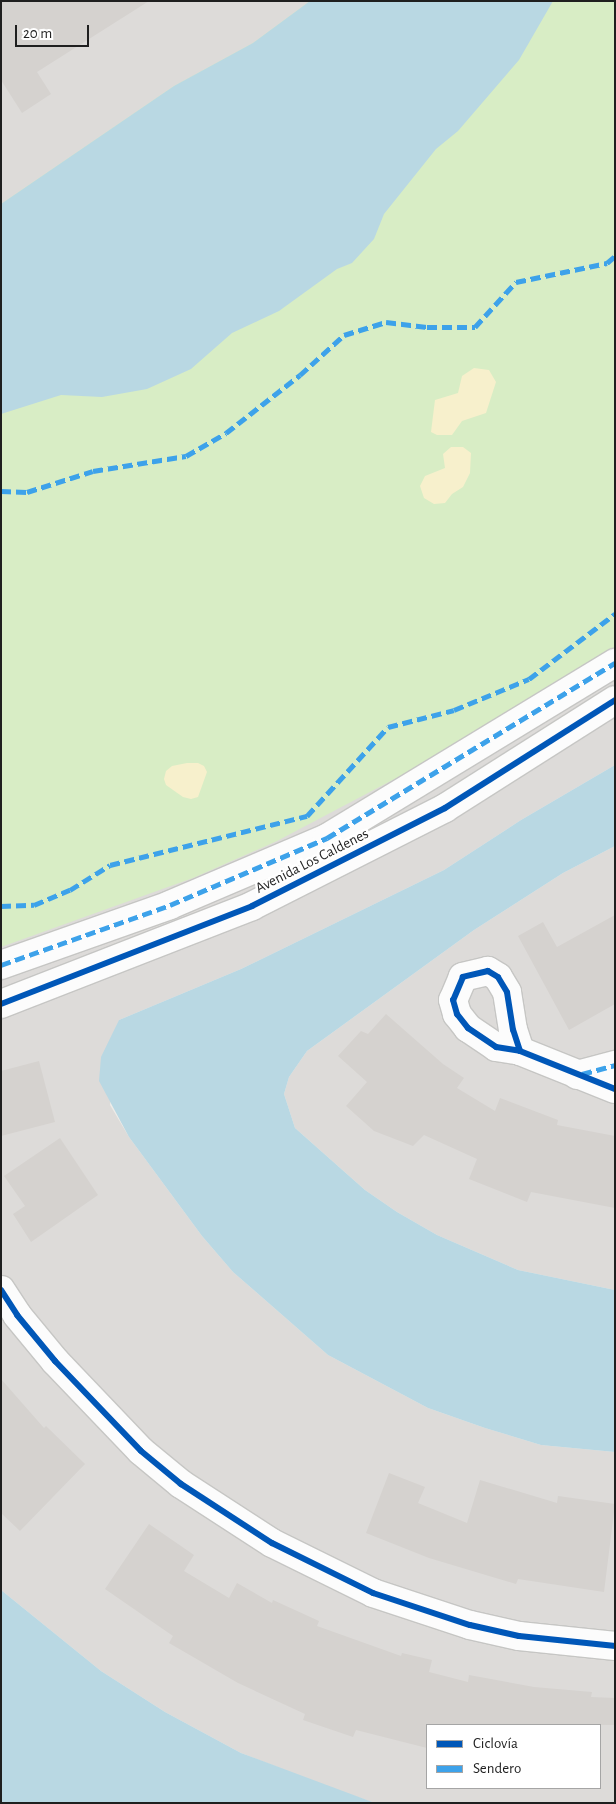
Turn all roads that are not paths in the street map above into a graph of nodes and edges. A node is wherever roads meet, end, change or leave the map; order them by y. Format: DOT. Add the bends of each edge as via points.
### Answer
graph roads {
  1 [pos="615,663"];
  2 [pos="615,700"];
  3 [pos="1,966"];
  4 [pos="1,1004"];
  5 [pos="520,1051"];
  6 [pos="615,1065"];
  7 [pos="577,1075"];
  8 [pos="615,1089"];
  9 [pos="1,1290"];
  10 [pos="615,1646"];
  1 -- 3 [label="street, Avenida Los Caldenes" via="328,838 170,905"];
  2 -- 4 [label="street, Avenida Los Caldenes" via="445,808 252,906"];
  5 -- 7 [label="street"];
  6 -- 7 [label="street"];
  7 -- 8 [label="street"];
  9 -- 10 [label="street" via="17,1315 56,1361 141,1451 181,1484 272,1543 373,1593 470,1625 519,1636"];
}
